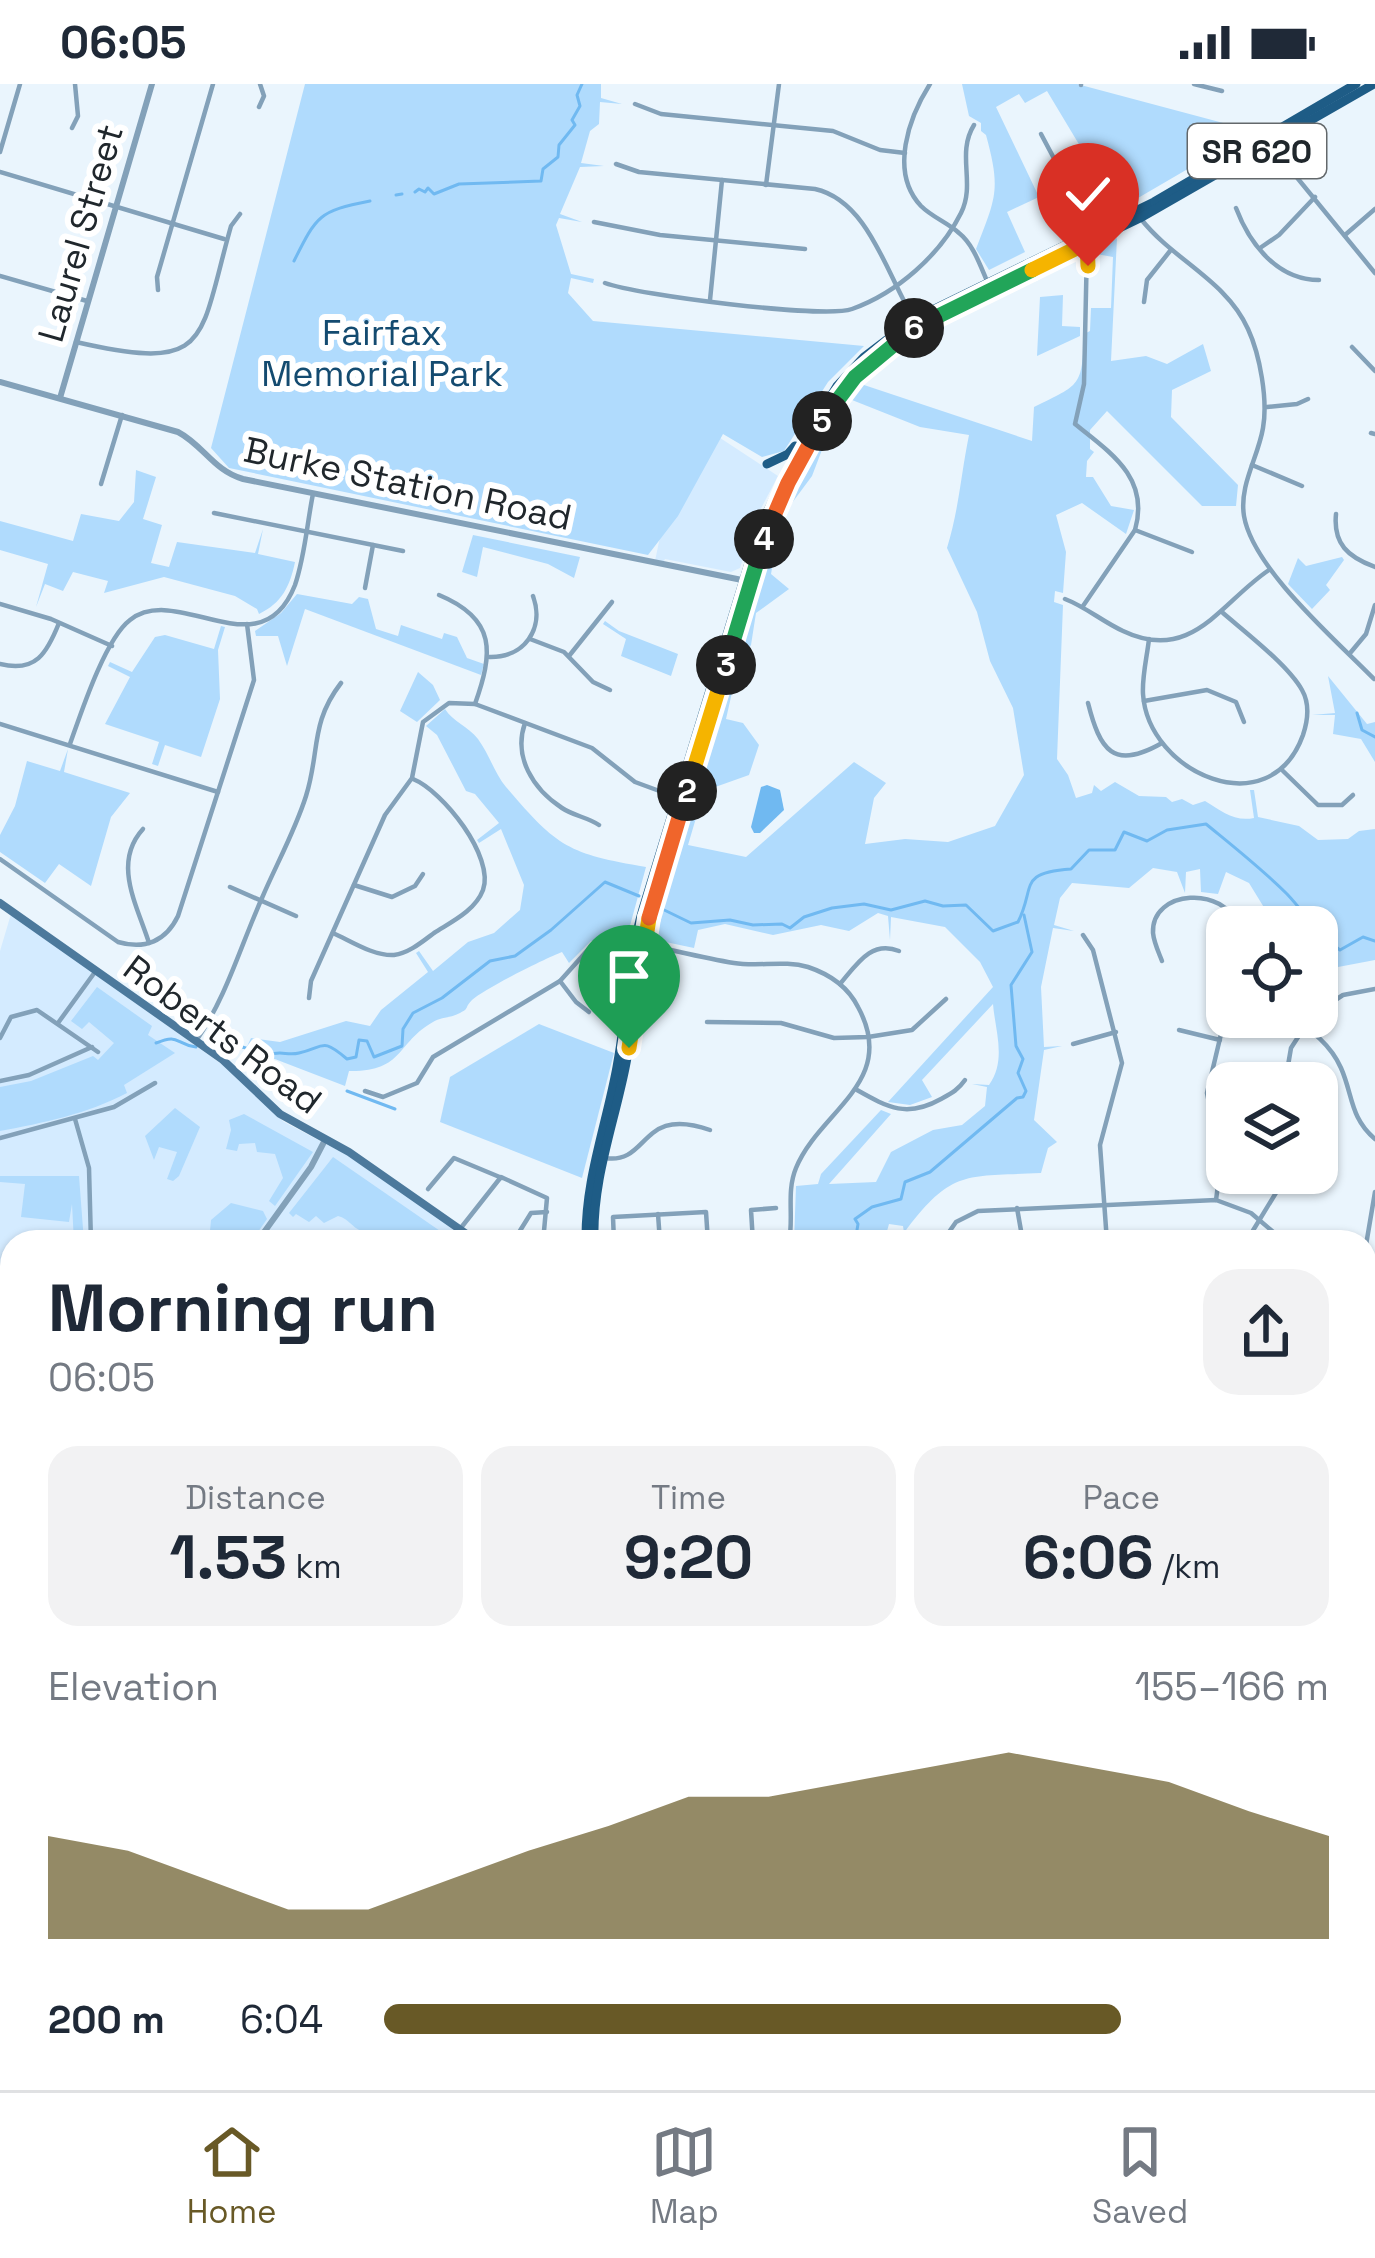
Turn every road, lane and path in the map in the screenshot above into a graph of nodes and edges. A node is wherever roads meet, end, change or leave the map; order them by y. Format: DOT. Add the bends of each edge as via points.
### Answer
graph roads {
  1 [pos="20,84"];
  2 [pos="75,84"];
  3 [pos="152,84"];
  4 [pos="213,84"];
  5 [pos="260,84"];
  6 [pos="779,84"];
  7 [pos="930,84"];
  8 [pos="1195,84"];
  9 [pos="1356,84"];
  10 [pos="1374,84"];
  11 [pos="1222,91"];
  12 [pos="635,104"];
  13 [pos="259,107"];
  14 [pos="772,124"];
  15 [pos="974,124"];
  16 [pos="72,128"];
  17 [pos="1041,134"];
  18 [pos="1268,140"];
  19 [pos="0,152"];
  20 [pos="905,153"];
  21 [pos="616,164"];
  22 [pos="0,172"];
  23 [pos="722,180"];
  24 [pos="766,185"];
  25 [pos="1315,197"];
  26 [pos="116,207"];
  27 [pos="1235,208"];
  28 [pos="1375,209"];
  29 [pos="240,214"];
  30 [pos="1139,214"];
  31 [pos="1078,218"];
  32 [pos="594,222"];
  33 [pos="172,224"];
  34 [pos="952,228"];
  35 [pos="1346,235"];
  36 [pos="1086,239"];
  37 [pos="227,240"];
  38 [pos="716,240"];
  39 [pos="1260,248"];
  40 [pos="805,249"];
  41 [pos="1170,251"];
  42 [pos="1375,273"];
  43 [pos="0,276"];
  44 [pos="1319,280"];
  45 [pos="605,283"];
  46 [pos="894,284"];
  47 [pos="989,286"];
  48 [pos="158,290"];
  49 [pos="710,300"];
  50 [pos="88,302"];
  51 [pos="1144,302"];
  52 [pos="914,319"];
  53 [pos="78,343"];
  54 [pos="1352,347"];
  55 [pos="1375,370"];
  56 [pos="0,382"];
  57 [pos="60,398"];
  58 [pos="1308,399"];
  59 [pos="1264,407"];
  60 [pos="122,415"];
  61 [pos="813,422"];
  62 [pos="767,464"];
  63 [pos="1252,465"];
  64 [pos="796,468"];
  65 [pos="101,484"];
  66 [pos="803,485"];
  67 [pos="1302,485"];
  68 [pos="313,494"];
  69 [pos="214,513"];
  70 [pos="1336,514"];
  71 [pos="1135,530"];
  72 [pos="306,532"];
  73 [pos="374,545"];
  74 [pos="403,551"];
  75 [pos="1192,552"];
  76 [pos="1375,567"];
  77 [pos="1269,570"];
  78 [pos="747,581"];
  79 [pos="364,588"];
  80 [pos="439,595"];
  81 [pos="533,596"];
  82 [pos="1065,598"];
  83 [pos="612,602"];
  84 [pos="0,604"];
  85 [pos="1375,605"];
  86 [pos="1083,606"];
  87 [pos="1223,613"];
  88 [pos="59,623"];
  89 [pos="248,624"];
  90 [pos="530,639"];
  91 [pos="1149,639"];
  92 [pos="112,646"];
  93 [pos="1349,653"];
  94 [pos="569,656"];
  95 [pos="489,657"];
  96 [pos="0,664"];
  97 [pos="1374,679"];
  98 [pos="341,683"];
  99 [pos="610,690"];
  100 [pos="1144,701"];
  101 [pos="1088,703"];
  102 [pos="475,704"];
  103 [pos="1244,722"];
  104 [pos="525,723"];
  105 [pos="0,724"];
  106 [pos="1162,743"];
  107 [pos="70,744"];
  108 [pos="1283,771"];
  109 [pos="412,778"];
  110 [pos="218,792"];
  111 [pos="1353,795"];
  112 [pos="681,798"];
  113 [pos="599,825"];
  114 [pos="143,830"];
  115 [pos="0,860"];
  116 [pos="423,874"];
  117 [pos="230,886"];
  118 [pos="354,886"];
  119 [pos="261,900"];
  120 [pos="0,903"];
  121 [pos="1225,906"];
  122 [pos="296,916"];
  123 [pos="332,933"];
  124 [pos="1083,935"];
  125 [pos="149,943"];
  126 [pos="639,943"];
  127 [pos="899,951"];
  128 [pos="1162,962"];
  129 [pos="94,972"];
  130 [pos="560,981"];
  131 [pos="840,984"];
  132 [pos="1375,989"];
  133 [pos="309,998"];
  134 [pos="1338,998"];
  135 [pos="946,999"];
  136 [pos="589,1012"];
  137 [pos="707,1022"];
  138 [pos="58,1023"];
  139 [pos="1179,1030"];
  140 [pos="1116,1032"];
  141 [pos="868,1037"];
  142 [pos="0,1038"];
  143 [pos="1318,1038"];
  144 [pos="1220,1040"];
  145 [pos="196,1041"];
  146 [pos="1073,1044"];
  147 [pos="965,1080"];
  148 [pos="0,1081"];
  149 [pos="154,1083"];
  150 [pos="857,1090"];
  151 [pos="365,1091"];
  152 [pos="75,1119"];
  153 [pos="710,1130"];
  154 [pos="0,1138"];
  155 [pos="1375,1139"];
  156 [pos="325,1140"];
  157 [pos="598,1156"];
  158 [pos="501,1177"];
  159 [pos="428,1189"];
  160 [pos="1375,1192"];
  161 [pos="1276,1194"];
  162 [pos="1216,1200"];
  163 [pos="1102,1204"];
  164 [pos="776,1208"];
  165 [pos="1017,1208"];
  166 [pos="547,1212"];
  167 [pos="658,1214"];
  168 [pos="1259,1220"];
  169 [pos="460,1228"];
  170 [pos="91,1230"];
  171 [pos="266,1230"];
  172 [pos="463,1230"];
  173 [pos="520,1230"];
  174 [pos="545,1230"];
  175 [pos="591,1230"];
  176 [pos="614,1230"];
  177 [pos="659,1230"];
  178 [pos="707,1230"];
  179 [pos="752,1230"];
  180 [pos="789,1230"];
  181 [pos="949,1230"];
  182 [pos="1021,1230"];
  183 [pos="1105,1230"];
  184 [pos="1253,1230"];
  185 [pos="1271,1230"];
  186 [pos="1369,1230"];
  1 -- 19 [label="street"];
  2 -- 16 [label="street"];
  3 -- 26 [label="street, Laurel Street"];
  4 -- 33 [label="street"];
  5 -- 13 [label="street"];
  6 -- 14 [label="street"];
  7 -- 20 [label="street"];
  8 -- 11 [label="street"];
  9 -- 18 [label="main road, SR 620"];
  10 -- 18 [label="main road, SR 620"];
  12 -- 14 [label="street"];
  14 -- 20 [label="street" via="833,131"];
  14 -- 24 [label="street"];
  15 -- 34 [label="street" via="964,148 967,196"];
  17 -- 31 [label="street"];
  18 -- 25 [label="street"];
  18 -- 30 [label="main road, SR 620"];
  20 -- 34 [label="street" via="913,195"];
  21 -- 23 [label="street"];
  22 -- 26 [label="street"];
  23 -- 24 [label="street"];
  23 -- 38 [label="street"];
  24 -- 46 [label="street" via="841,199"];
  25 -- 35 [label="street"];
  25 -- 39 [label="street"];
  26 -- 33 [label="street"];
  26 -- 50 [label="street, Laurel Street"];
  27 -- 39 [label="street"];
  28 -- 35 [label="street"];
  29 -- 37 [label="street"];
  30 -- 31 [label="street" via="1130,195"];
  30 -- 36 [label="main road, SR 620"];
  30 -- 41 [label="street"];
  31 -- 36 [label="street"];
  32 -- 38 [label="street"];
  33 -- 37 [label="street"];
  33 -- 48 [label="street"];
  34 -- 46 [label="street" via="932,259"];
  34 -- 47 [label="street" via="969,243"];
  35 -- 42 [label="street"];
  36 -- 47 [label="main road, SR 620"];
  36 -- 71 [label="street" via="1084,384 1075,424 1138,490"];
  37 -- 53 [label="street" via="206,321 185,347 149,356"];
  38 -- 40 [label="street"];
  38 -- 49 [label="street"];
  39 -- 44 [label="street" via="1287,274"];
  41 -- 51 [label="street" via="1147,280"];
  41 -- 59 [label="street" via="1210,280 1244,321"];
  43 -- 50 [label="street"];
  45 -- 49 [label="street"];
  46 -- 49 [label="street" via="840,312"];
  46 -- 52 [label="street"];
  47 -- 52 [label="main road, SR 620"];
  47 -- 64 [label="main road, SR 620" via="866,366"];
  50 -- 53 [label="street, Laurel Street"];
  52 -- 61 [label="main road, SR 620" via="850,371"];
  53 -- 57 [label="street, Laurel Street"];
  54 -- 55 [label="street"];
  56 -- 57 [label="street, Burke Station Road"];
  57 -- 60 [label="street, Burke Station Road"];
  58 -- 59 [label="street"];
  59 -- 63 [label="street"];
  60 -- 65 [label="street"];
  60 -- 68 [label="street, Burke Station Road" via="181,434 227,474"];
  61 -- 62 [label="main road" via="790,452"];
  61 -- 78 [label="main road, SR 620" via="773,495"];
  63 -- 67 [label="street"];
  63 -- 77 [label="street" via="1244,515"];
  64 -- 66 [label="main road"];
  64 -- 78 [label="main road, SR 620"];
  68 -- 72 [label="street"];
  68 -- 78 [label="street, Burke Station Road"];
  69 -- 72 [label="street"];
  70 -- 76 [label="street" via="1342,548"];
  71 -- 75 [label="street"];
  71 -- 86 [label="street"];
  72 -- 73 [label="street"];
  72 -- 89 [label="street" via="290,595"];
  73 -- 74 [label="street"];
  73 -- 79 [label="street"];
  77 -- 87 [label="street"];
  77 -- 93 [label="street"];
  78 -- 112 [label="main road, SR 620"];
  80 -- 95 [label="street" via="475,617"];
  81 -- 90 [label="street"];
  82 -- 86 [label="street"];
  83 -- 94 [label="street"];
  84 -- 88 [label="street"];
  85 -- 93 [label="street"];
  86 -- 91 [label="street"];
  87 -- 91 [label="street" via="1190,634"];
  87 -- 108 [label="street" via="1305,696 1306,727"];
  88 -- 92 [label="street"];
  88 -- 96 [label="street" via="38,661"];
  89 -- 92 [label="street" via="153,610 128,621"];
  89 -- 110 [label="street" via="254,680"];
  90 -- 94 [label="street"];
  90 -- 95 [label="street" via="512,655"];
  91 -- 100 [label="street"];
  92 -- 107 [label="street"];
  93 -- 97 [label="street"];
  94 -- 99 [label="street"];
  95 -- 102 [label="street"];
  98 -- 119 [label="street" via="319,718 305,799"];
  100 -- 103 [label="street" via="1214,691 1236,701"];
  100 -- 106 [label="street"];
  101 -- 106 [label="street" via="1097,738 1113,753 1134,756"];
  102 -- 104 [label="street"];
  102 -- 109 [label="street" via="449,703 426,717"];
  104 -- 112 [label="street"];
  104 -- 113 [label="street" via="519,747 526,769 558,805"];
  105 -- 107 [label="street"];
  106 -- 108 [label="street" via="1186,766 1236,783"];
  107 -- 110 [label="street"];
  108 -- 111 [label="street" via="1318,806 1342,805"];
  109 -- 118 [label="street"];
  109 -- 123 [label="street" via="437,793 483,860 480,897 400,953 377,953"];
  110 -- 125 [label="street" via="176,920"];
  112 -- 126 [label="main road, SR 620"];
  114 -- 125 [label="street" via="126,869"];
  115 -- 125 [label="street" via="112,940"];
  116 -- 118 [label="street" via="392,897"];
  117 -- 119 [label="street"];
  118 -- 123 [label="street"];
  119 -- 122 [label="street"];
  119 -- 145 [label="street" via="235,971"];
  120 -- 129 [label="main road, Roberts Road"];
  121 -- 128 [label="street" via="1174,902 1161,910 1154,926"];
  123 -- 133 [label="street"];
  124 -- 140 [label="street"];
  126 -- 130 [label="street" via="594,944"];
  126 -- 131 [label="street" via="734,963 801,965"];
  126 -- 157 [label="main road, SR 620"];
  127 -- 131 [label="street" via="874,949"];
  129 -- 138 [label="street"];
  129 -- 145 [label="main road, Roberts Road"];
  130 -- 136 [label="street"];
  130 -- 151 [label="street" via="433,1058 417,1083 383,1096"];
  131 -- 141 [label="street"];
  132 -- 134 [label="street"];
  135 -- 141 [label="street" via="913,1030"];
  137 -- 141 [label="street"];
  138 -- 142 [label="street" via="28,1010 7,1020"];
  138 -- 148 [label="street" via="95,1050"];
  139 -- 144 [label="street"];
  140 -- 146 [label="street"];
  140 -- 163 [label="street" via="1121,1072 1100,1145"];
  141 -- 150 [label="street"];
  143 -- 155 [label="street" via="1333,1052 1355,1116"];
  144 -- 162 [label="street" via="1207,1093 1221,1163"];
  145 -- 156 [label="main road, Roberts Road" via="280,1114"];
  147 -- 150 [label="street" via="912,1111"];
  149 -- 152 [label="street"];
  150 -- 180 [label="street" via="797,1166"];
  152 -- 154 [label="street"];
  152 -- 170 [label="street" via="88,1168"];
  153 -- 157 [label="street" via="669,1123 629,1155"];
  156 -- 169 [label="main road, Roberts Road"];
  156 -- 171 [label="street"];
  157 -- 175 [label="main road, SR 620"];
  158 -- 159 [label="street" via="454,1158"];
  158 -- 166 [label="street" via="543,1194"];
  158 -- 169 [label="street"];
  160 -- 186 [label="street"];
  161 -- 168 [label="street"];
  162 -- 163 [label="street"];
  162 -- 168 [label="street"];
  163 -- 165 [label="street"];
  163 -- 183 [label="street"];
  164 -- 179 [label="street" via="751,1210"];
  165 -- 181 [label="street" via="966,1215"];
  165 -- 182 [label="street"];
  166 -- 173 [label="street" via="532,1213"];
  166 -- 174 [label="street"];
  167 -- 176 [label="street" via="614,1216"];
  167 -- 177 [label="street"];
  167 -- 178 [label="street" via="706,1212"];
  168 -- 184 [label="street"];
  168 -- 185 [label="street"];
  169 -- 172 [label="main road, Roberts Road"];
}
